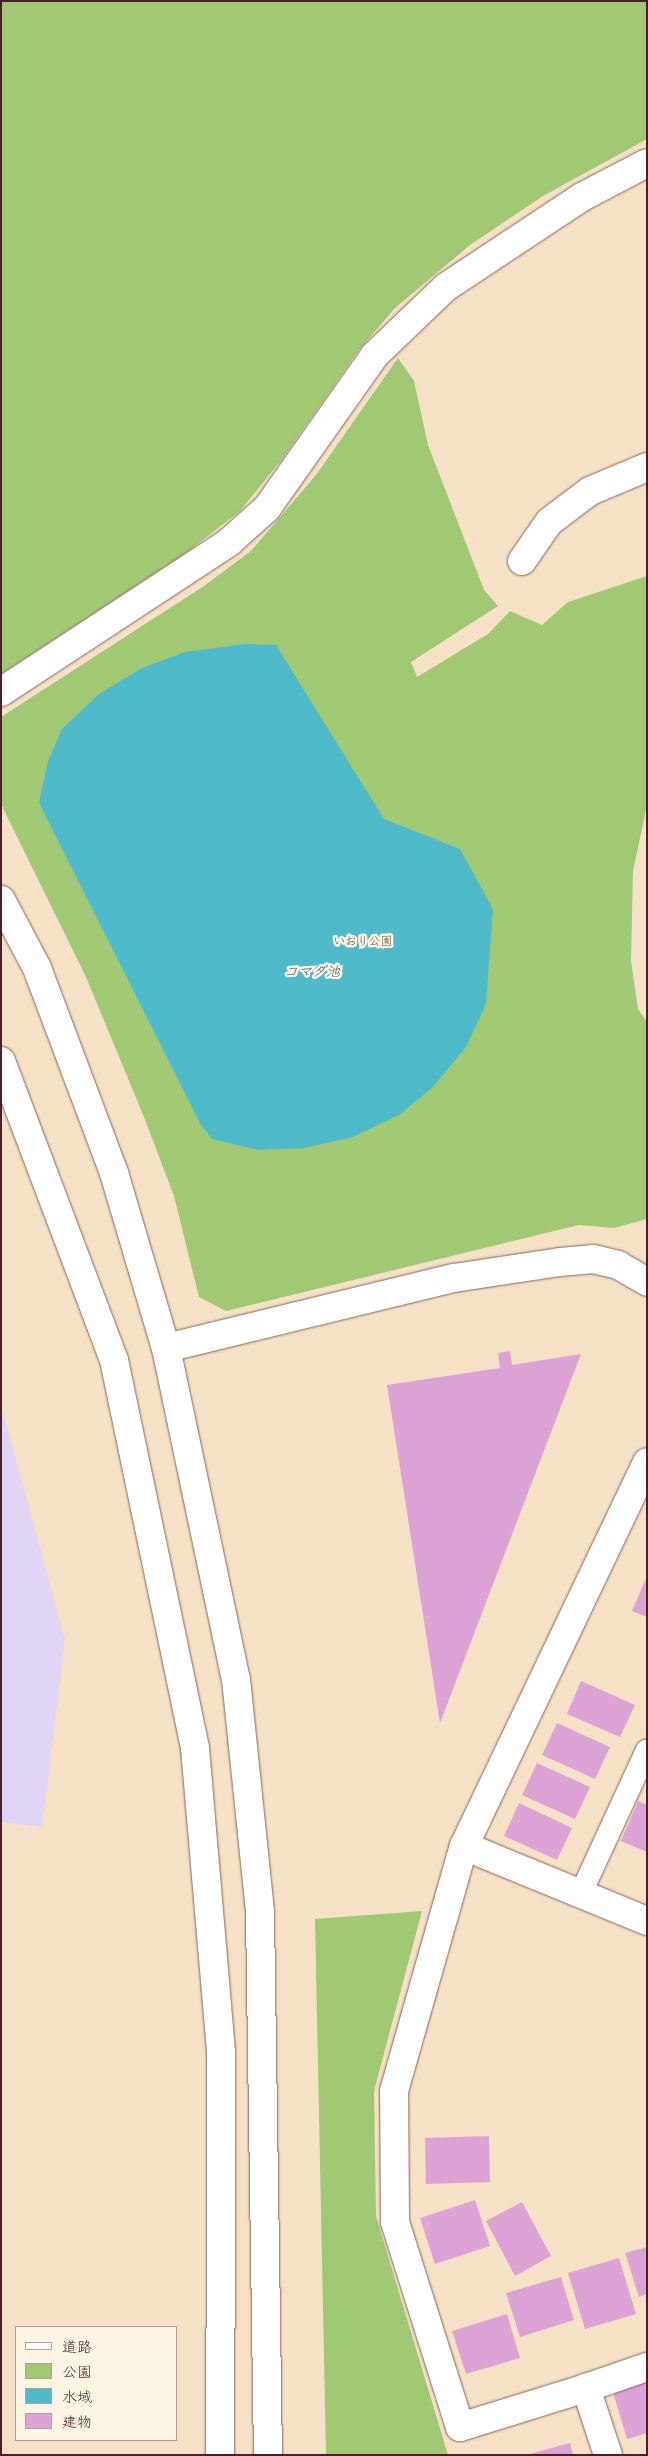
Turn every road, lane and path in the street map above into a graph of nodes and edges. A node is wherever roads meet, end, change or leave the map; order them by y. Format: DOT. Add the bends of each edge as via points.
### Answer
graph roads {
  1 [pos="647,163"];
  2 [pos="647,467"];
  3 [pos="522,561"];
  4 [pos="1,692"];
  5 [pos="1,900"];
  6 [pos="1,1060"];
  7 [pos="647,1282"];
  8 [pos="166,1348"];
  9 [pos="647,1462"];
  10 [pos="641,1493"];
  11 [pos="647,1750"];
  12 [pos="464,1846"];
  13 [pos="580,1893"];
  14 [pos="647,1922"];
  15 [pos="647,2367"];
  16 [pos="586,2388"];
  17 [pos="220,2455"];
  18 [pos="268,2455"];
  19 [pos="608,2455"];
  1 -- 4 [label="street" via="582,197 446,288 375,355 267,508 229,542"];
  2 -- 3 [label="street" via="590,491 549,522"];
  5 -- 8 [label="street" via="37,968 114,1173"];
  6 -- 17 [label="street" via="114,1360 195,1748 221,2052"];
  7 -- 8 [label="street" via="618,1265 592,1259 560,1262 454,1278"];
  8 -- 18 [label="street" via="236,1679 260,1912"];
  9 -- 10 [label="street"];
  10 -- 12 [label="street"];
  11 -- 13 [label="lane"];
  12 -- 13 [label="street"];
  12 -- 16 [label="street" via="394,2091 395,2222 460,2427"];
  13 -- 14 [label="street"];
  15 -- 16 [label="street"];
  16 -- 19 [label="street"];
}
